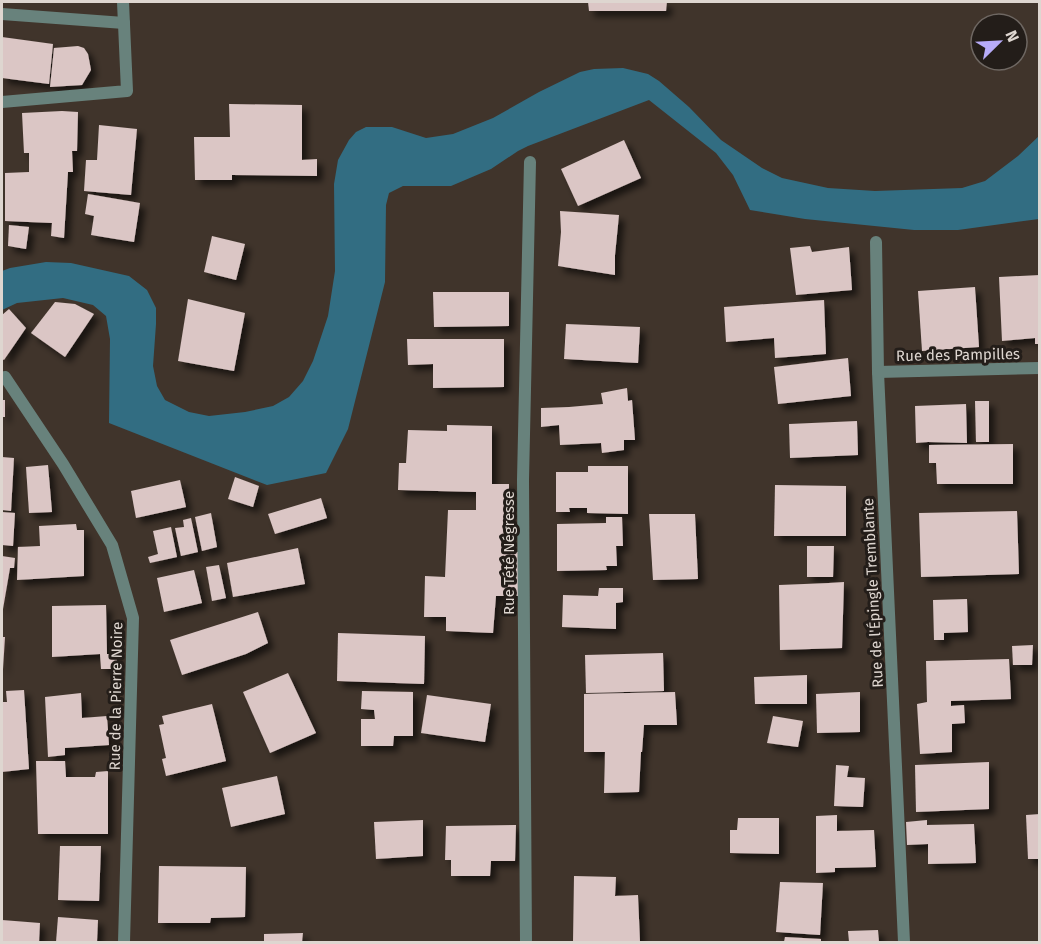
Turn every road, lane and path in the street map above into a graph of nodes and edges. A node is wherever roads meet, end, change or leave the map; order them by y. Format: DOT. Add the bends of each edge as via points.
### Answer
graph roads {
  1 [pos="123,2"];
  2 [pos="2,14"];
  3 [pos="124,23"];
  4 [pos="2,102"];
  5 [pos="530,162"];
  6 [pos="876,242"];
  7 [pos="1040,368"];
  8 [pos="878,372"];
  9 [pos="5,377"];
  10 [pos="124,942"];
  11 [pos="526,942"];
  12 [pos="904,942"];
  1 -- 3 [label="street"];
  2 -- 3 [label="street"];
  3 -- 4 [label="street" via="127,91"];
  5 -- 11 [label="street, Rue Tété Négresse" via="523,480"];
  6 -- 8 [label="street, Rue de l'Épingle Tremblante"];
  7 -- 8 [label="street, Rue des Pampilles"];
  8 -- 12 [label="street, Rue de l'Épingle Tremblante"];
  9 -- 10 [label="street, Rue de la Pierre Noire" via="112,545 133,618"];
}
